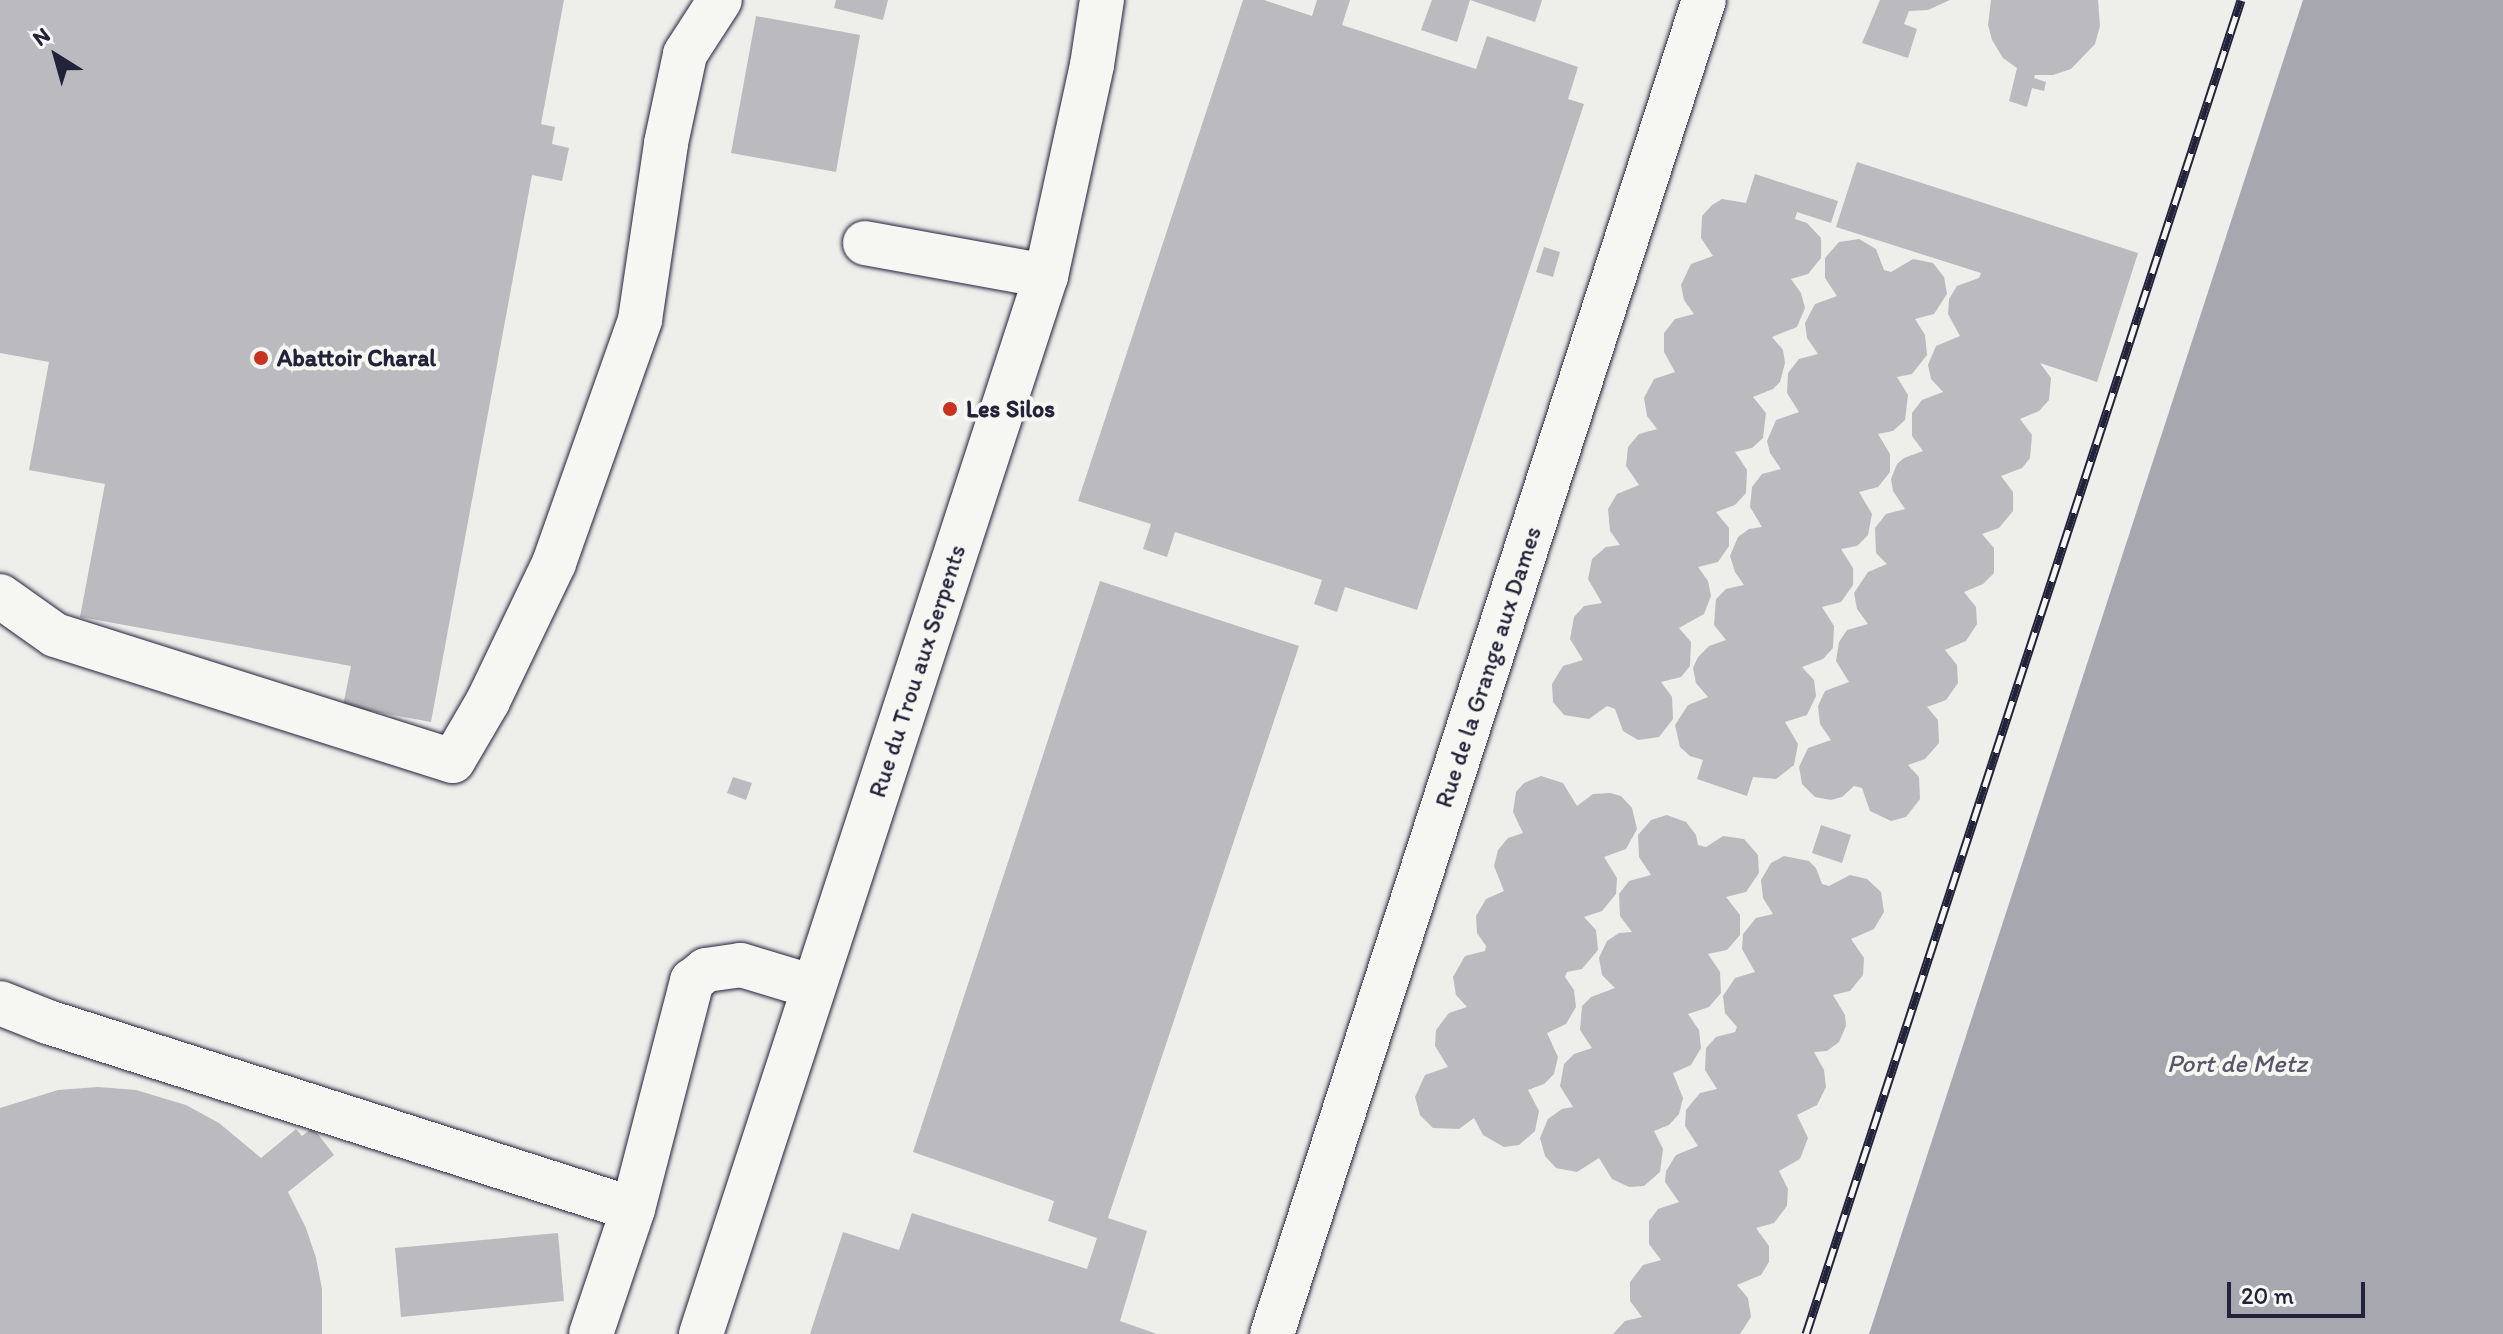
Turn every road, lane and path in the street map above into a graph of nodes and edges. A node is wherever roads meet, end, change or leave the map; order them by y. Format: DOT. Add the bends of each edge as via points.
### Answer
graph roads {
  1 [pos="720,0"];
  2 [pos="1102,0"];
  3 [pos="1704,0"];
  4 [pos="865,243"];
  5 [pos="1046,276"];
  6 [pos="0,596"];
  7 [pos="814,987"];
  8 [pos="0,1003"];
  9 [pos="633,1209"];
  10 [pos="591,1334"];
  11 [pos="701,1334"];
  12 [pos="1272,1334"];
  1 -- 6 [label="street" via="685,54 635,334 554,563 453,761 55,635"];
  2 -- 5 [label="street, Rue du Trou aux Serpents"];
  3 -- 12 [label="street, Rue de la Grange aux Dames"];
  4 -- 5 [label="street"];
  5 -- 7 [label="street, Rue du Trou aux Serpents"];
  7 -- 9 [label="street" via="741,965 706,970 692,981"];
  7 -- 11 [label="street, Rue du Trou aux Serpents"];
  8 -- 9 [label="street"];
  9 -- 10 [label="street"];
}
